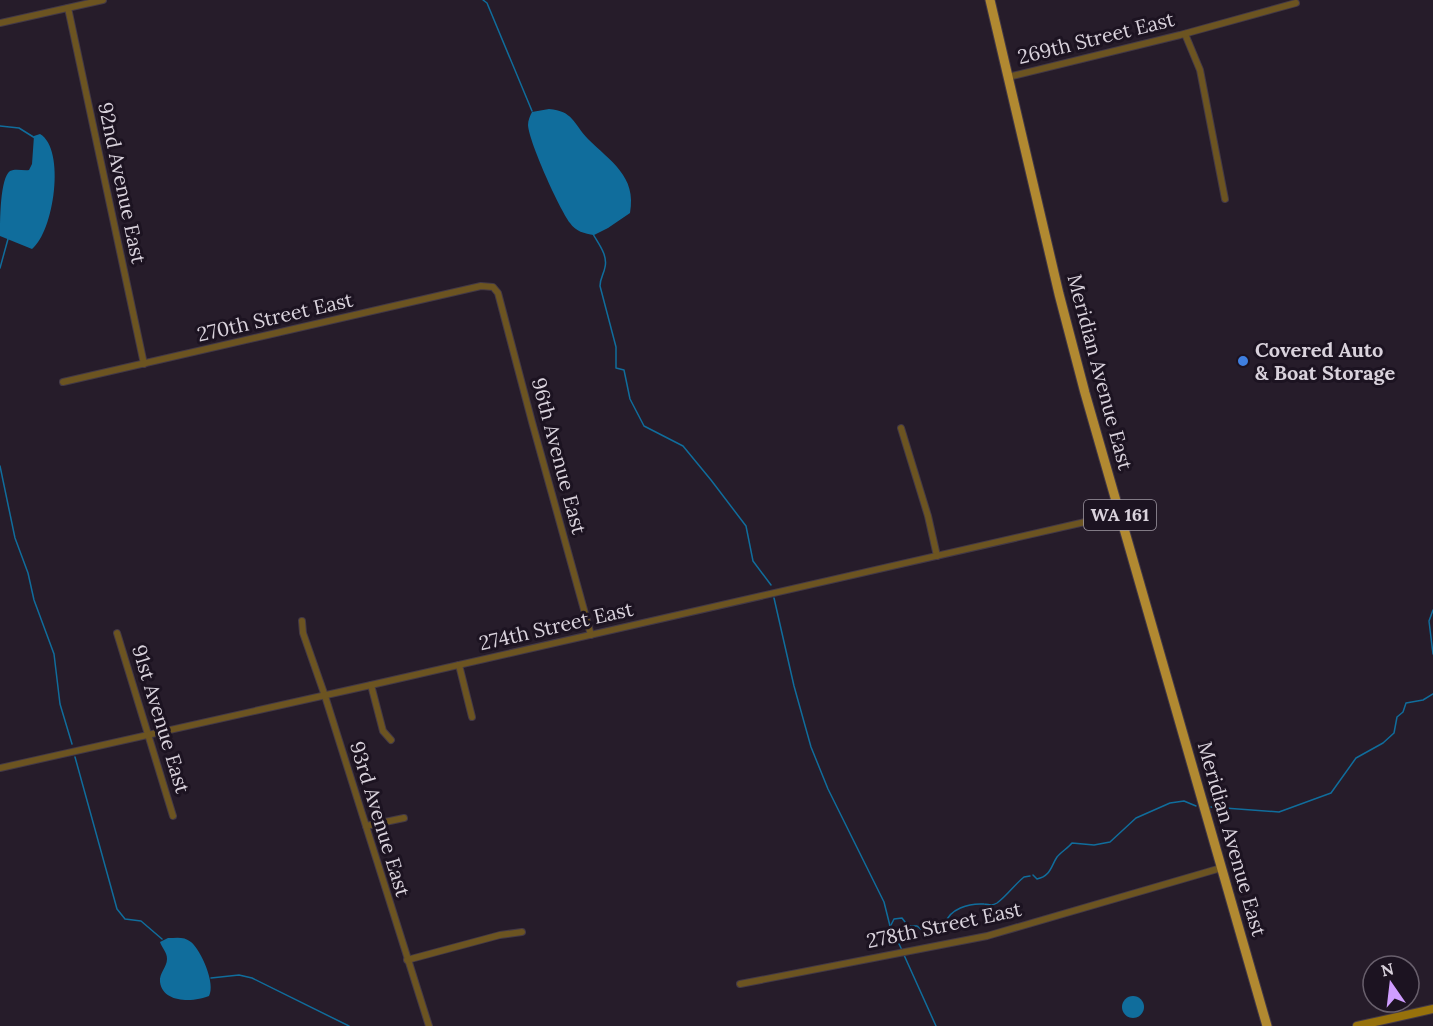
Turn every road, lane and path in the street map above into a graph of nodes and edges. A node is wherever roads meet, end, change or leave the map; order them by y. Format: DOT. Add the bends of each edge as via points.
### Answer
graph roads {
  1 [pos="103,0"];
  2 [pos="990,0"];
  3 [pos="1296,3"];
  4 [pos="68,8"];
  5 [pos="0,23"];
  6 [pos="1185,34"];
  7 [pos="1008,77"];
  8 [pos="1225,199"];
  9 [pos="493,286"];
  10 [pos="144,364"];
  11 [pos="63,382"];
  12 [pos="901,428"];
  13 [pos="1120,514"];
  14 [pos="937,556"];
  15 [pos="302,621"];
  16 [pos="117,633"];
  17 [pos="591,635"];
  18 [pos="459,665"];
  19 [pos="371,685"];
  20 [pos="325,696"];
  21 [pos="472,717"];
  22 [pos="149,736"];
  23 [pos="391,740"];
  24 [pos="0,768"];
  25 [pos="173,816"];
  26 [pos="404,818"];
  27 [pos="366,826"];
  28 [pos="1221,868"];
  29 [pos="522,932"];
  30 [pos="408,960"];
  31 [pos="740,984"];
  32 [pos="1433,1009"];
  33 [pos="429,1026"];
  34 [pos="1267,1026"];
  35 [pos="1357,1026"];
  1 -- 4 [label="street"];
  2 -- 7 [label="main road, Meridian Avenue East / WA 161"];
  3 -- 6 [label="street, 269th Street East"];
  4 -- 5 [label="street"];
  4 -- 10 [label="street, 92nd Avenue East"];
  6 -- 7 [label="street, 269th Street East"];
  6 -- 8 [label="street" via="1200,70"];
  7 -- 13 [label="main road, Meridian Avenue East / WA 161" via="1059,294"];
  9 -- 10 [label="street, 270th Street East"];
  9 -- 17 [label="street, 96th Avenue East"];
  10 -- 11 [label="street, 270th Street East"];
  12 -- 14 [label="street"];
  13 -- 14 [label="street, 274th Street East"];
  13 -- 28 [label="main road, Meridian Avenue East / WA 161"];
  14 -- 17 [label="street, 274th Street East"];
  15 -- 20 [label="street, 93rd Avenue East"];
  16 -- 22 [label="street, 91st Avenue East"];
  17 -- 18 [label="street, 274th Street East"];
  18 -- 19 [label="street, 274th Street East"];
  18 -- 21 [label="street"];
  19 -- 20 [label="street, 274th Street East"];
  19 -- 23 [label="street" via="383,731"];
  20 -- 22 [label="street, 274th Street East"];
  20 -- 27 [label="street, 93rd Avenue East"];
  22 -- 24 [label="street, 274th Street East"];
  22 -- 25 [label="street, 91st Avenue East"];
  26 -- 27 [label="street"];
  27 -- 30 [label="street, 93rd Avenue East"];
  28 -- 31 [label="street, 278th Street East" via="954,944"];
  28 -- 34 [label="main road, Meridian Avenue East / WA 161"];
  29 -- 30 [label="street"];
  30 -- 33 [label="street, 93rd Avenue East"];
  32 -- 35 [label="street"];
}
